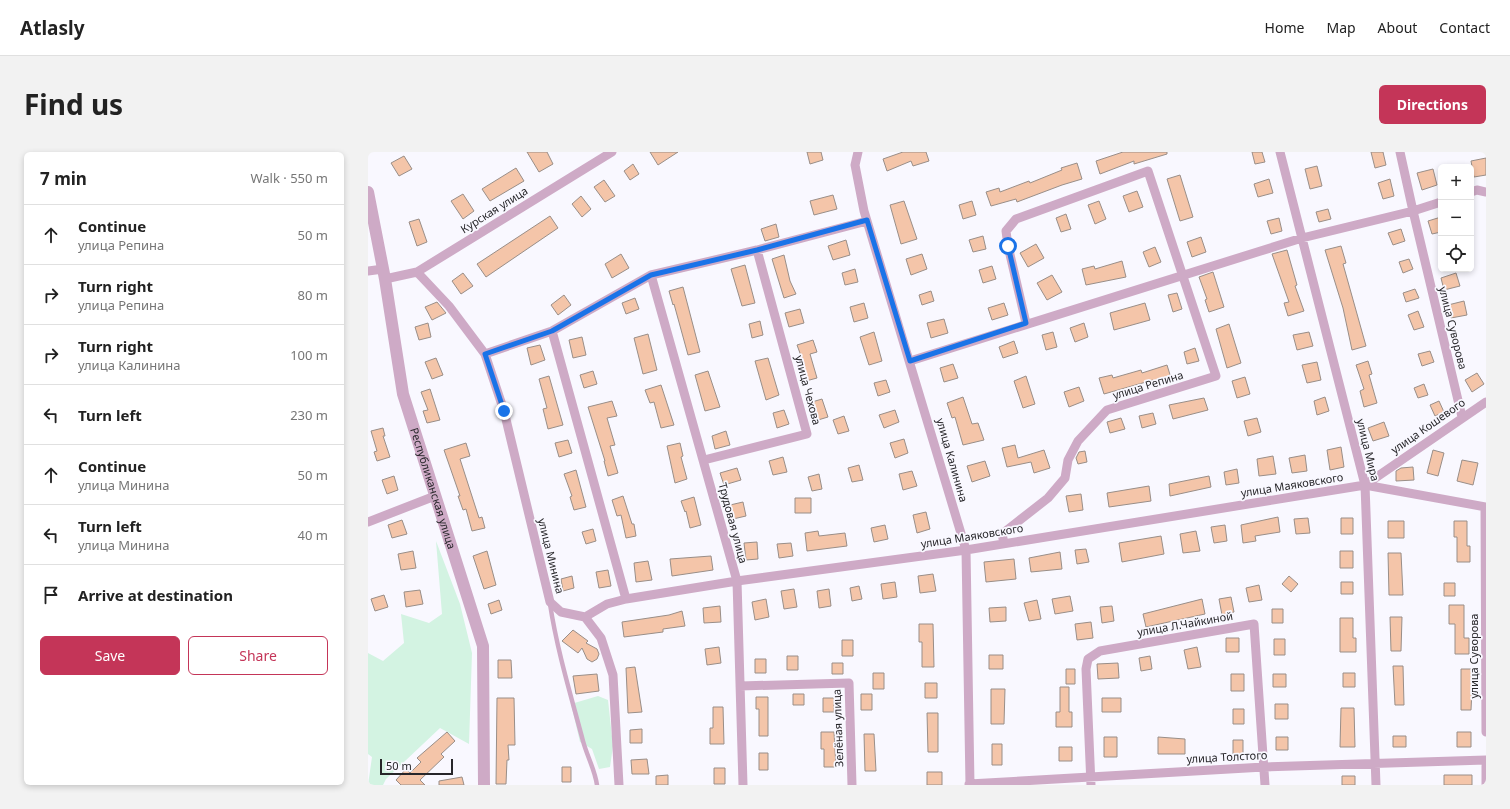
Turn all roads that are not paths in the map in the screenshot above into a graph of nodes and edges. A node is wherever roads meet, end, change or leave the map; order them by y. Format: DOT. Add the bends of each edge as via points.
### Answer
graph roads {
  1 [pos="612,152"];
  2 [pos="858,152"];
  3 [pos="1280,152"];
  4 [pos="1400,152"];
  5 [pos="1474,191"];
  6 [pos="368,192"];
  7 [pos="1486,192"];
  8 [pos="1438,203"];
  9 [pos="1412,211"];
  10 [pos="867,220"];
  11 [pos="1302,238"];
  12 [pos="757,250"];
  13 [pos="368,271"];
  14 [pos="417,272"];
  15 [pos="384,274"];
  16 [pos="651,275"];
  17 [pos="1183,275"];
  18 [pos="1026,323"];
  19 [pos="552,331"];
  20 [pos="485,354"];
  21 [pos="910,361"];
  22 [pos="1486,402"];
  23 [pos="1462,416"];
  24 [pos="704,460"];
  25 [pos="1365,485"];
  26 [pos="435,496"];
  27 [pos="1486,507"];
  28 [pos="368,522"];
  29 [pos="1004,543"];
  30 [pos="966,550"];
  31 [pos="737,581"];
  32 [pos="626,599"];
  33 [pos="550,602"];
  34 [pos="585,617"];
  35 [pos="740,686"];
  36 [pos="1486,732"];
  37 [pos="1486,760"];
  38 [pos="1375,764"];
  39 [pos="1486,766"];
  40 [pos="1264,767"];
  41 [pos="1090,775"];
  42 [pos="970,784"];
  43 [pos="484,785"];
  44 [pos="597,785"];
  45 [pos="619,785"];
  46 [pos="743,785"];
  47 [pos="852,785"];
  48 [pos="1090,785"];
  49 [pos="1265,785"];
  50 [pos="1376,785"];
  51 [pos="1486,785"];
  1 -- 14 [label="street, Курская улица"];
  2 -- 10 [label="street, улица Калинина" via="855,165"];
  3 -- 11 [label="street, улица Мира"];
  4 -- 9 [label="street, улица Суворова"];
  5 -- 7 [label="street"];
  6 -- 15 [label="street, Республиканская улица"];
  8 -- 9 [label="street"];
  9 -- 11 [label="street"];
  9 -- 23 [label="street, улица Суворова"];
  10 -- 12 [label="street"];
  10 -- 21 [label="street, улица Калинина"];
  11 -- 17 [label="street"];
  11 -- 25 [label="street, улица Мира"];
  12 -- 16 [label="street"];
  12 -- 24 [label="street, улица Чехова" via="807,434"];
  13 -- 15 [label="street, Курская улица"];
  14 -- 15 [label="street, Курская улица"];
  14 -- 20 [label="street, улица Минина" via="449,306"];
  15 -- 26 [label="street, Республиканская улица" via="403,394"];
  16 -- 19 [label="street"];
  16 -- 24 [label="street, Трудовая улица"];
  17 -- 18 [label="street"];
  17 -- 18 [label="street, улица Репина" via="1148,171 1016,219 1006,231"];
  17 -- 29 [label="street, улица Репина" via="1216,376 1107,410 1078,441 1068,460 1065,478 1048,498 1002,534"];
  18 -- 21 [label="street"];
  19 -- 20 [label="street"];
  19 -- 32 [label="street"];
  20 -- 33 [label="street, улица Минина" via="504,411"];
  21 -- 30 [label="street, улица Калинина"];
  22 -- 23 [label="street, улица Кошевого"];
  23 -- 25 [label="street, улица Кошевого"];
  24 -- 31 [label="street, Трудовая улица"];
  25 -- 27 [label="street"];
  25 -- 29 [label="street, улица Маяковского"];
  25 -- 38 [label="street, улица Мира"];
  26 -- 28 [label="street"];
  26 -- 43 [label="street, Республиканская улица" via="482,646"];
  27 -- 36 [label="street, улица Суворова"];
  29 -- 30 [label="street, улица Маяковского"];
  30 -- 31 [label="street, улица Маяковского"];
  30 -- 42 [label="street, улица Калинина"];
  31 -- 32 [label="street, улица Маяковского"];
  31 -- 35 [label="street, Трудовая улица"];
  32 -- 34 [label="street, улица Маяковского" via="607,604"];
  33 -- 34 [label="street, улица Минина" via="561,612"];
  33 -- 44 [label="lane" via="555,632"];
  34 -- 45 [label="street" via="601,638 613,675"];
  35 -- 46 [label="street, Трудовая улица"];
  35 -- 47 [label="street, Зелёная улица" via="849,683"];
  37 -- 38 [label="street, улица Толстого"];
  38 -- 40 [label="street, улица Толстого"];
  38 -- 50 [label="street, улица Мира"];
  39 -- 51 [label="street"];
  40 -- 41 [label="street, улица Толстого"];
  40 -- 41 [label="street, улица Л.Чайкиной" via="1254,624 1100,651 1088,659 1086,669"];
  40 -- 49 [label="street, улица Л.Чайкиной"];
  41 -- 42 [label="street, улица Толстого"];
  41 -- 48 [label="street, улица Л.Чайкиной"];
}
